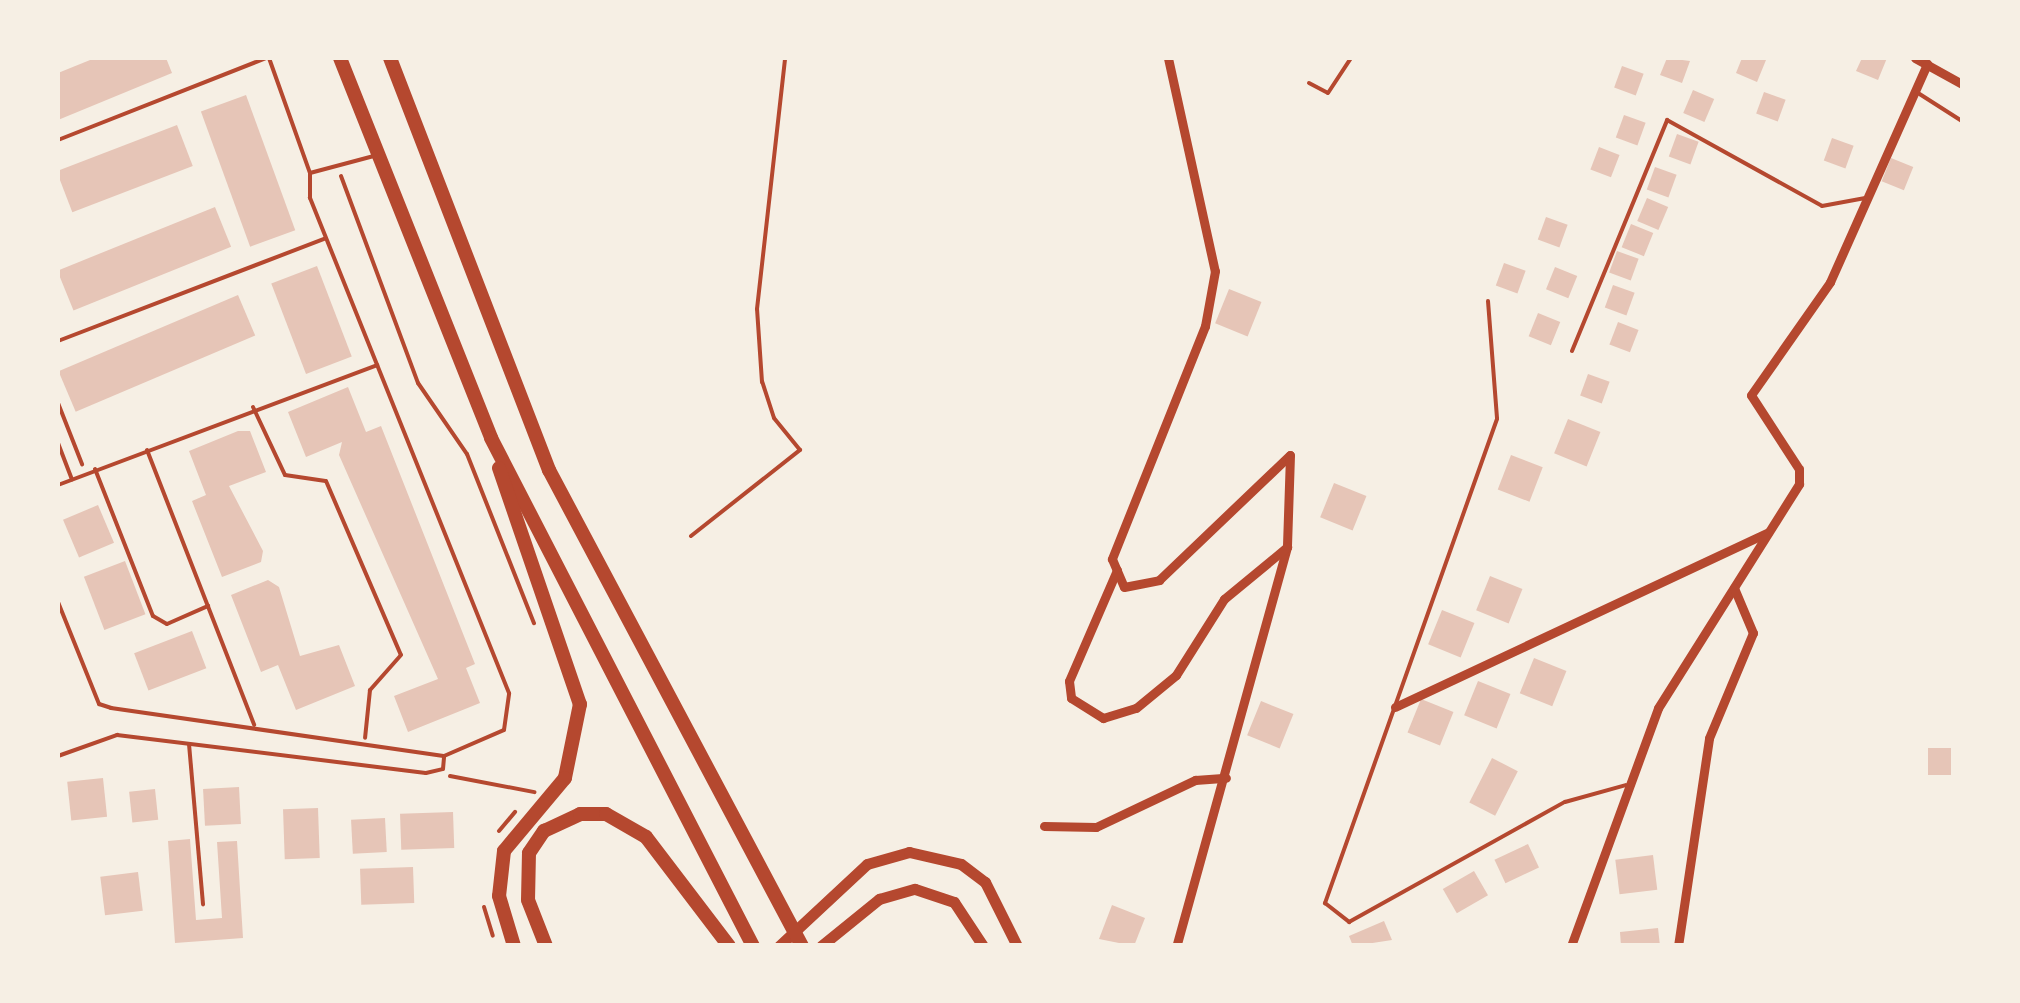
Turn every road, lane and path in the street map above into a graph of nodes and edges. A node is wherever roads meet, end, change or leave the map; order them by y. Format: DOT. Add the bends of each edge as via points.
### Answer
graph roads {
  1 [pos="267,58"];
  2 [pos="340,58"];
  3 [pos="390,58"];
  4 [pos="785,58"];
  5 [pos="1168,58"];
  6 [pos="1350,58"];
  7 [pos="1915,58"];
  8 [pos="1927,64"];
  9 [pos="1309,84"];
  10 [pos="1962,84"];
  11 [pos="1914,90"];
  12 [pos="1962,121"];
  13 [pos="58,140"];
  14 [pos="377,156"];
  15 [pos="310,173"];
  16 [pos="340,174"];
  17 [pos="1866,198"];
  18 [pos="326,238"];
  19 [pos="1488,301"];
  20 [pos="58,342"];
  21 [pos="1572,351"];
  22 [pos="377,365"];
  23 [pos="58,404"];
  24 [pos="253,407"];
  25 [pos="492,438"];
  26 [pos="58,443"];
  27 [pos="146,449"];
  28 [pos="95,470"];
  29 [pos="86,473"];
  30 [pos="72,479"];
  31 [pos="58,484"];
  32 [pos="1768,532"];
  33 [pos="692,536"];
  34 [pos="1287,548"];
  35 [pos="1117,570"];
  36 [pos="1734,588"];
  37 [pos="58,602"];
  38 [pos="208,606"];
  39 [pos="540,633"];
  40 [pos="1395,706"];
  41 [pos="254,725"];
  42 [pos="364,738"];
  43 [pos="190,744"];
  44 [pos="58,756"];
  45 [pos="444,756"];
  46 [pos="436,773"];
  47 [pos="1226,778"];
  48 [pos="546,781"];
  49 [pos="1630,784"];
  50 [pos="535,792"];
  51 [pos="1044,826"];
  52 [pos="496,836"];
  53 [pos="484,900"];
  54 [pos="203,904"];
  55 [pos="496,946"];
  56 [pos="514,946"];
  57 [pos="546,946"];
  58 [pos="729,946"];
  59 [pos="753,946"];
  60 [pos="778,946"];
  61 [pos="802,946"];
  62 [pos="821,946"];
  63 [pos="984,946"];
  64 [pos="1017,946"];
  65 [pos="1176,946"];
  66 [pos="1571,946"];
  67 [pos="1678,946"];
  1 -- 13 [label="lane"];
  1 -- 15 [label="lane"];
  2 -- 14 [label="main road"];
  3 -- 61 [label="main road" via="550,470"];
  4 -- 33 [label="path" via="756,309 762,382 774,418 800,450"];
  5 -- 35 [label="street" via="1215,271 1205,326 1129,514"];
  6 -- 9 [label="lane" via="1328,93"];
  7 -- 8 [label="street"];
  8 -- 10 [label="street"];
  8 -- 11 [label="street"];
  11 -- 12 [label="lane"];
  11 -- 17 [label="street"];
  14 -- 15 [label="lane"];
  14 -- 25 [label="main road"];
  15 -- 18 [label="lane"];
  16 -- 39 [label="path" via="418,383 468,454"];
  17 -- 21 [label="lane" via="1822,206 1667,120"];
  17 -- 32 [label="street" via="1796,342 1751,396 1799,469"];
  18 -- 20 [label="lane"];
  18 -- 22 [label="lane"];
  19 -- 40 [label="lane" via="1497,419"];
  22 -- 24 [label="lane"];
  22 -- 45 [label="lane" via="509,692 504,730"];
  23 -- 29 [label="path"];
  24 -- 27 [label="lane"];
  24 -- 42 [label="lane" via="285,475 326,480 401,656 370,690"];
  25 -- 56 [label="main road" via="580,704 565,778 504,850 499,896"];
  25 -- 59 [label="main road"];
  26 -- 30 [label="lane"];
  27 -- 28 [label="lane"];
  27 -- 38 [label="lane"];
  28 -- 29 [label="lane"];
  28 -- 38 [label="lane" via="153,616 167,624"];
  29 -- 30 [label="lane"];
  30 -- 31 [label="lane"];
  32 -- 36 [label="street"];
  32 -- 40 [label="street"];
  34 -- 35 [label="street" via="1290,455 1158,580 1124,588"];
  34 -- 35 [label="street" via="1224,599 1176,676 1136,708 1102,718 1071,698 1070,681"];
  34 -- 47 [label="street"];
  36 -- 49 [label="street" via="1658,708"];
  36 -- 67 [label="street" via="1753,632 1709,738"];
  37 -- 41 [label="lane" via="99,704"];
  38 -- 41 [label="lane"];
  40 -- 49 [label="lane" via="1332,863 1326,903 1349,922 1565,802"];
  41 -- 42 [label="lane"];
  42 -- 45 [label="lane"];
  43 -- 44 [label="lane" via="117,735"];
  43 -- 46 [label="lane"];
  43 -- 54 [label="lane"];
  45 -- 46 [label="lane"];
  46 -- 50 [label="path"];
  47 -- 51 [label="street" via="1195,780 1096,827"];
  47 -- 65 [label="street"];
  48 -- 50 [label="path"];
  49 -- 66 [label="street"];
  50 -- 52 [label="path"];
  53 -- 55 [label="path"];
  57 -- 58 [label="main road" via="525,876 529,853 560,821 606,814 627,822"];
  60 -- 64 [label="main road" via="851,876 909,852 961,864 1000,901"];
  62 -- 63 [label="main road" via="862,909 898,891 936,892 967,915"];
}
